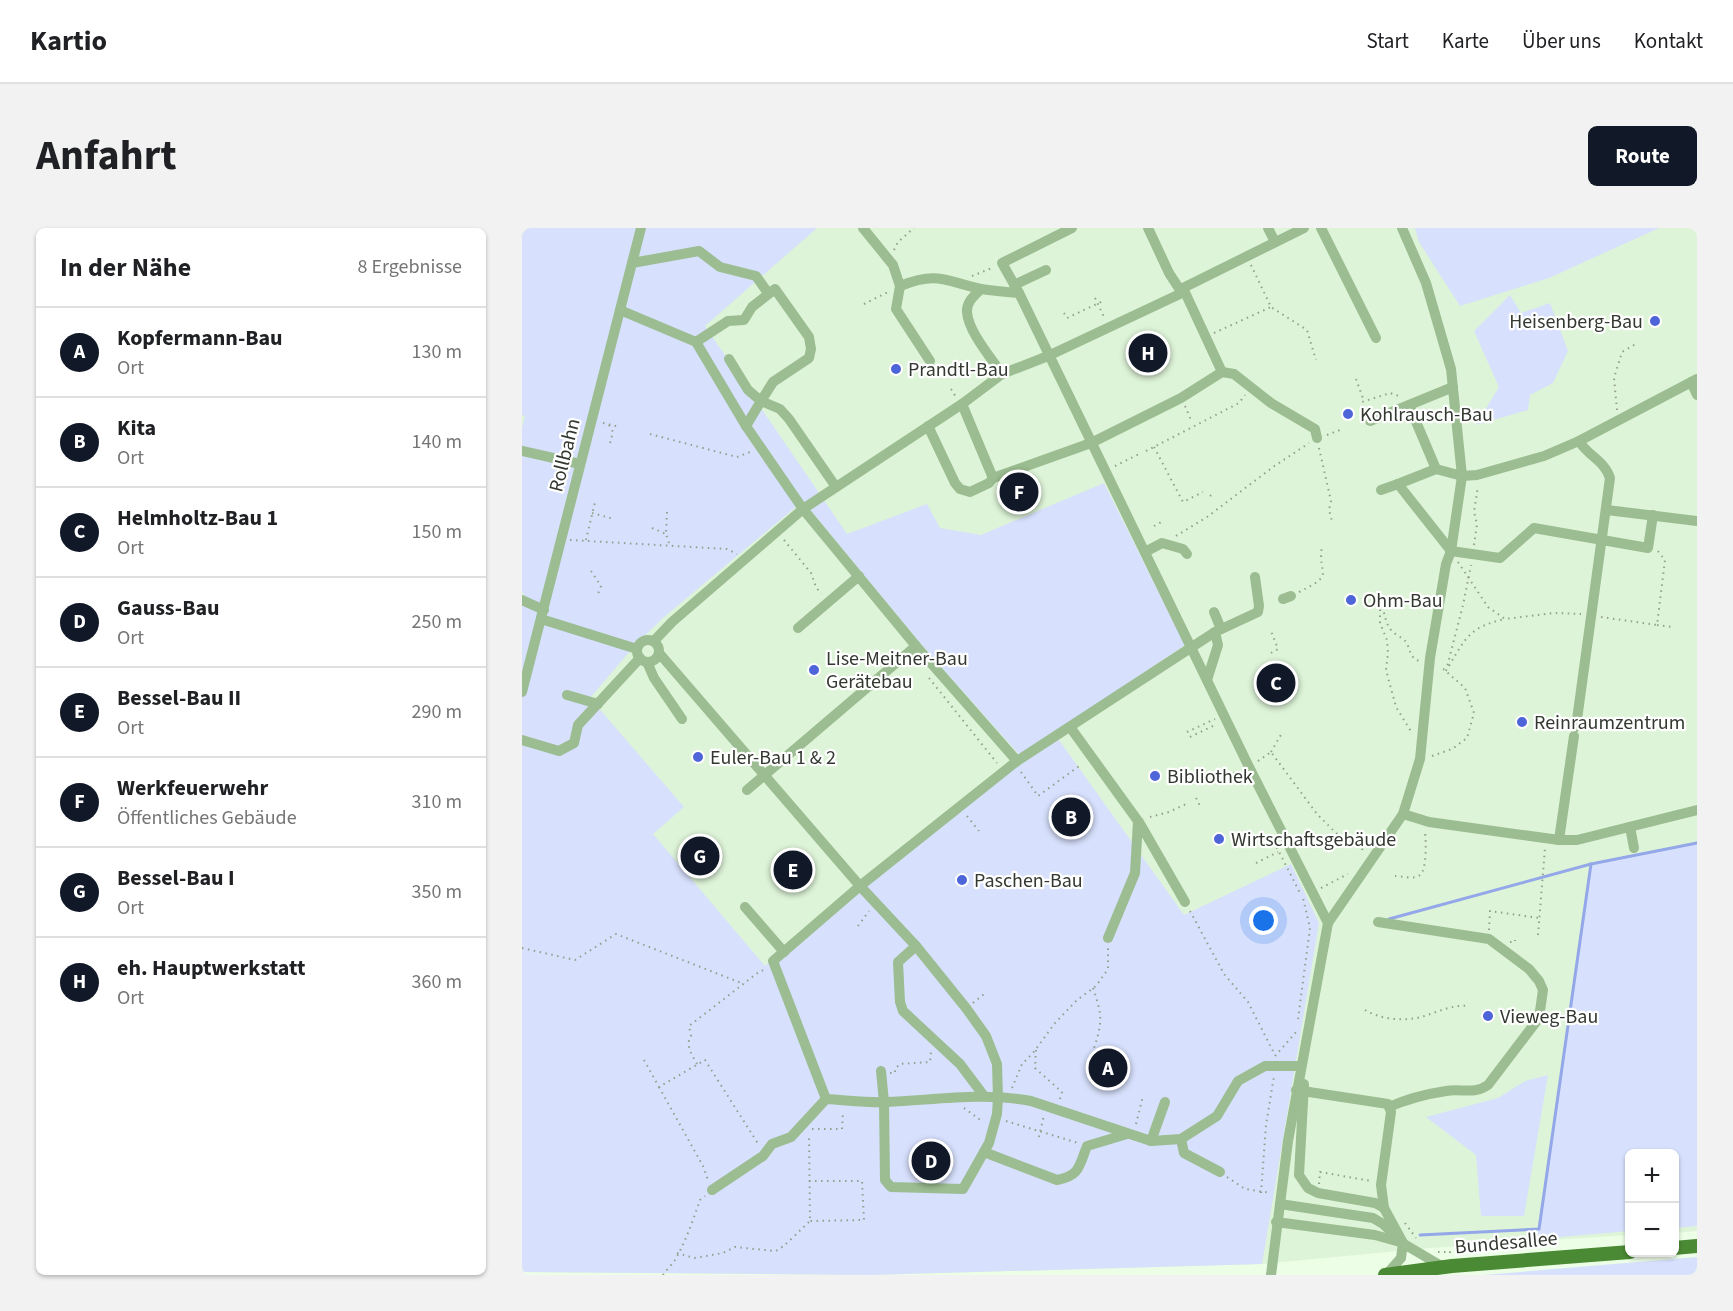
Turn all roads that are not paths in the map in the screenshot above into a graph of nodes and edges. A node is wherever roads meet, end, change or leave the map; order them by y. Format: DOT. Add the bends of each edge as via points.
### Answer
graph roads {
  1 [pos="641,228"];
  2 [pos="863,228"];
  3 [pos="1072,228"];
  4 [pos="1148,228"];
  5 [pos="1268,228"];
  6 [pos="1304,228"];
  7 [pos="1321,228"];
  8 [pos="1402,228"];
  9 [pos="1275,242"];
  10 [pos="632,263"];
  11 [pos="1046,270"];
  12 [pos="900,286"];
  13 [pos="981,289"];
  14 [pos="1016,290"];
  15 [pos="1183,290"];
  16 [pos="768,293"];
  17 [pos="620,310"];
  18 [pos="1376,338"];
  19 [pos="696,342"];
  20 [pos="1048,356"];
  21 [pos="729,359"];
  22 [pos="930,361"];
  23 [pos="1222,372"];
  24 [pos="1002,374"];
  25 [pos="1694,381"];
  26 [pos="1453,387"];
  27 [pos="1697,395"];
  28 [pos="761,401"];
  29 [pos="962,404"];
  30 [pos="1409,405"];
  31 [pos="1368,417"];
  32 [pos="746,426"];
  33 [pos="928,426"];
  34 [pos="1317,438"];
  35 [pos="1578,441"];
  36 [pos="1091,443"];
  37 [pos="522,451"];
  38 [pos="580,464"];
  39 [pos="1436,469"];
  40 [pos="1462,476"];
  41 [pos="993,478"];
  42 [pos="1398,484"];
  43 [pos="836,487"];
  44 [pos="1382,490"];
  45 [pos="803,509"];
  46 [pos="1607,510"];
  47 [pos="1653,515"];
  48 [pos="1697,521"];
  49 [pos="1602,540"];
  50 [pos="1451,551"];
  51 [pos="1145,552"];
  52 [pos="1187,554"];
  53 [pos="859,576"];
  54 [pos="1255,577"];
  55 [pos="522,600"];
  56 [pos="1214,612"];
  57 [pos="542,614"];
  58 [pos="798,628"];
  59 [pos="1218,630"];
  60 [pos="654,641"];
  61 [pos="916,646"];
  62 [pos="1191,647"];
  63 [pos="659,652"];
  64 [pos="641,656"];
  65 [pos="1207,680"];
  66 [pos="522,692"];
  67 [pos="567,695"];
  68 [pos="598,704"];
  69 [pos="682,719"];
  70 [pos="1070,727"];
  71 [pos="522,741"];
  72 [pos="1016,762"];
  73 [pos="765,774"];
  74 [pos="747,790"];
  75 [pos="1697,810"];
  76 [pos="1403,814"];
  77 [pos="1138,821"];
  78 [pos="1630,827"];
  79 [pos="1559,840"];
  80 [pos="1634,848"];
  81 [pos="860,886"];
  82 [pos="1185,902"];
  83 [pos="745,907"];
  84 [pos="1378,922"];
  85 [pos="1328,923"];
  86 [pos="1107,938"];
  87 [pos="916,946"];
  88 [pos="784,952"];
  89 [pos="1301,1066"];
  90 [pos="881,1072"];
  91 [pos="1300,1090"];
  92 [pos="984,1096"];
  93 [pos="998,1098"];
  94 [pos="826,1099"];
  95 [pos="884,1102"];
  96 [pos="1165,1102"];
  97 [pos="1389,1107"];
  98 [pos="1130,1134"];
  99 [pos="1181,1139"];
  100 [pos="1151,1141"];
  101 [pos="984,1152"];
  102 [pos="1220,1172"];
  103 [pos="712,1190"];
  104 [pos="1280,1199"];
  105 [pos="1384,1208"];
  106 [pos="1276,1222"];
  107 [pos="1403,1243"];
  108 [pos="1697,1246"];
  109 [pos="1679,1248"];
  110 [pos="1625,1252"];
  111 [pos="1443,1267"];
  112 [pos="1271,1275"];
  113 [pos="1386,1275"];
  1 -- 10 [label="street, Rollbahn"];
  2 -- 12 [label="street" via="891,262"];
  3 -- 14 [label="street" via="1002,263"];
  4 -- 15 [label="street" via="1169,273"];
  5 -- 9 [label="street"];
  6 -- 9 [label="street"];
  7 -- 18 [label="street"];
  8 -- 26 [label="street" via="1426,283"];
  9 -- 15 [label="street"];
  10 -- 16 [label="street" via="699,251 720,267 756,276"];
  10 -- 17 [label="street, Rollbahn"];
  11 -- 14 [label="street"];
  12 -- 13 [label="street" via="919,279 945,278"];
  12 -- 22 [label="street" via="896,309"];
  13 -- 14 [label="street"];
  13 -- 24 [label="street" via="970,300 967,311 973,330"];
  14 -- 20 [label="street"];
  15 -- 20 [label="street"];
  15 -- 23 [label="street"];
  16 -- 19 [label="street" via="744,320 728,321"];
  16 -- 28 [label="street" via="775,289 809,337 811,349 809,358 773,382"];
  17 -- 19 [label="street"];
  17 -- 38 [label="street, Rollbahn"];
  19 -- 32 [label="street"];
  20 -- 24 [label="street"];
  20 -- 36 [label="street"];
  21 -- 28 [label="street" via="748,390"];
  23 -- 34 [label="street" via="1234,374 1271,403 1315,429"];
  23 -- 36 [label="street" via="1181,398"];
  24 -- 29 [label="street"];
  25 -- 27 [label="street"];
  25 -- 35 [label="street"];
  26 -- 30 [label="street"];
  26 -- 40 [label="street"];
  28 -- 32 [label="street"];
  28 -- 43 [label="street" via="780,409 789,419"];
  29 -- 33 [label="street"];
  29 -- 41 [label="street"];
  30 -- 31 [label="street"];
  30 -- 39 [label="street"];
  32 -- 45 [label="street"];
  33 -- 41 [label="street" via="960,489 970,492"];
  33 -- 43 [label="street"];
  35 -- 40 [label="street" via="1544,456"];
  35 -- 46 [label="street" via="1608,469"];
  36 -- 41 [label="street"];
  36 -- 51 [label="street"];
  37 -- 38 [label="street"];
  38 -- 57 [label="street, Rollbahn"];
  39 -- 40 [label="street"];
  39 -- 42 [label="street"];
  40 -- 50 [label="street"];
  42 -- 44 [label="street"];
  42 -- 50 [label="street"];
  43 -- 45 [label="street"];
  45 -- 53 [label="street"];
  45 -- 60 [label="street"];
  46 -- 47 [label="street"];
  46 -- 49 [label="street"];
  47 -- 48 [label="street"];
  47 -- 49 [label="street" via="1648,548"];
  49 -- 50 [label="street" via="1534,528 1500,558"];
  49 -- 79 [label="street"];
  50 -- 76 [label="street" via="1426,660 1420,759"];
  51 -- 52 [label="street" via="1162,543"];
  51 -- 62 [label="street"];
  53 -- 58 [label="street"];
  53 -- 61 [label="street"];
  54 -- 59 [label="street" via="1258,612"];
  55 -- 57 [label="street"];
  56 -- 59 [label="street"];
  57 -- 64 [label="street"];
  57 -- 66 [label="street, Rollbahn"];
  59 -- 62 [label="street"];
  59 -- 65 [label="street" via="1218,645"];
  60 -- 63 [label="street"];
  60 -- 64 [label="street" via="646,640 638,646"];
  61 -- 72 [label="street"];
  61 -- 73 [label="street"];
  62 -- 65 [label="street"];
  62 -- 70 [label="street"];
  63 -- 64 [label="street" via="653,660"];
  63 -- 73 [label="street"];
  64 -- 68 [label="street"];
  64 -- 69 [label="street"];
  65 -- 85 [label="street"];
  67 -- 68 [label="street"];
  68 -- 71 [label="street" via="578,725 574,743 559,751"];
  70 -- 72 [label="street"];
  70 -- 77 [label="street"];
  72 -- 81 [label="street"];
  73 -- 74 [label="street"];
  73 -- 81 [label="street"];
  75 -- 78 [label="street"];
  76 -- 79 [label="street" via="1429,822"];
  76 -- 85 [label="street"];
  77 -- 82 [label="street"];
  77 -- 86 [label="street" via="1135,873"];
  78 -- 79 [label="street" via="1577,840"];
  78 -- 80 [label="street"];
  81 -- 87 [label="street"];
  81 -- 88 [label="street"];
  83 -- 88 [label="street"];
  84 -- 97 [label="street" via="1489,939 1529,969 1543,990 1539,1018 1488,1085 1480,1090 1448,1090"];
  85 -- 89 [label="street"];
  87 -- 92 [label="street" via="898,962 900,1002 905,1015 967,1072"];
  87 -- 93 [label="street" via="986,1036 997,1064"];
  88 -- 94 [label="street" via="773,961"];
  89 -- 91 [label="street"];
  89 -- 99 [label="street" via="1275,1060 1238,1081 1217,1116"];
  90 -- 95 [label="street"];
  91 -- 97 [label="street"];
  91 -- 104 [label="street"];
  91 -- 105 [label="street" via="1299,1175 1308,1188"];
  92 -- 93 [label="street"];
  92 -- 95 [label="street"];
  93 -- 98 [label="street" via="1047,1107"];
  93 -- 101 [label="street"];
  94 -- 95 [label="street"];
  94 -- 103 [label="street" via="791,1137 772,1144 764,1156"];
  95 -- 101 [label="street" via="885,1180 891,1187 963,1189"];
  96 -- 100 [label="street"];
  97 -- 105 [label="street" via="1381,1185"];
  98 -- 100 [label="street"];
  98 -- 101 [label="street" via="1087,1146 1077,1172 1057,1180"];
  99 -- 100 [label="street"];
  99 -- 102 [label="street" via="1184,1153"];
  104 -- 106 [label="street"];
  104 -- 107 [label="street" via="1373,1218"];
  105 -- 107 [label="street"];
  106 -- 107 [label="street" via="1376,1235"];
  106 -- 112 [label="street"];
  107 -- 111 [label="street"];
  107 -- 113 [label="street" via="1401,1258"];
  108 -- 109 [label="main road"];
  110 -- 111 [label="main road, Bundesallee"];
  111 -- 113 [label="main road, Bundesallee"];
}
